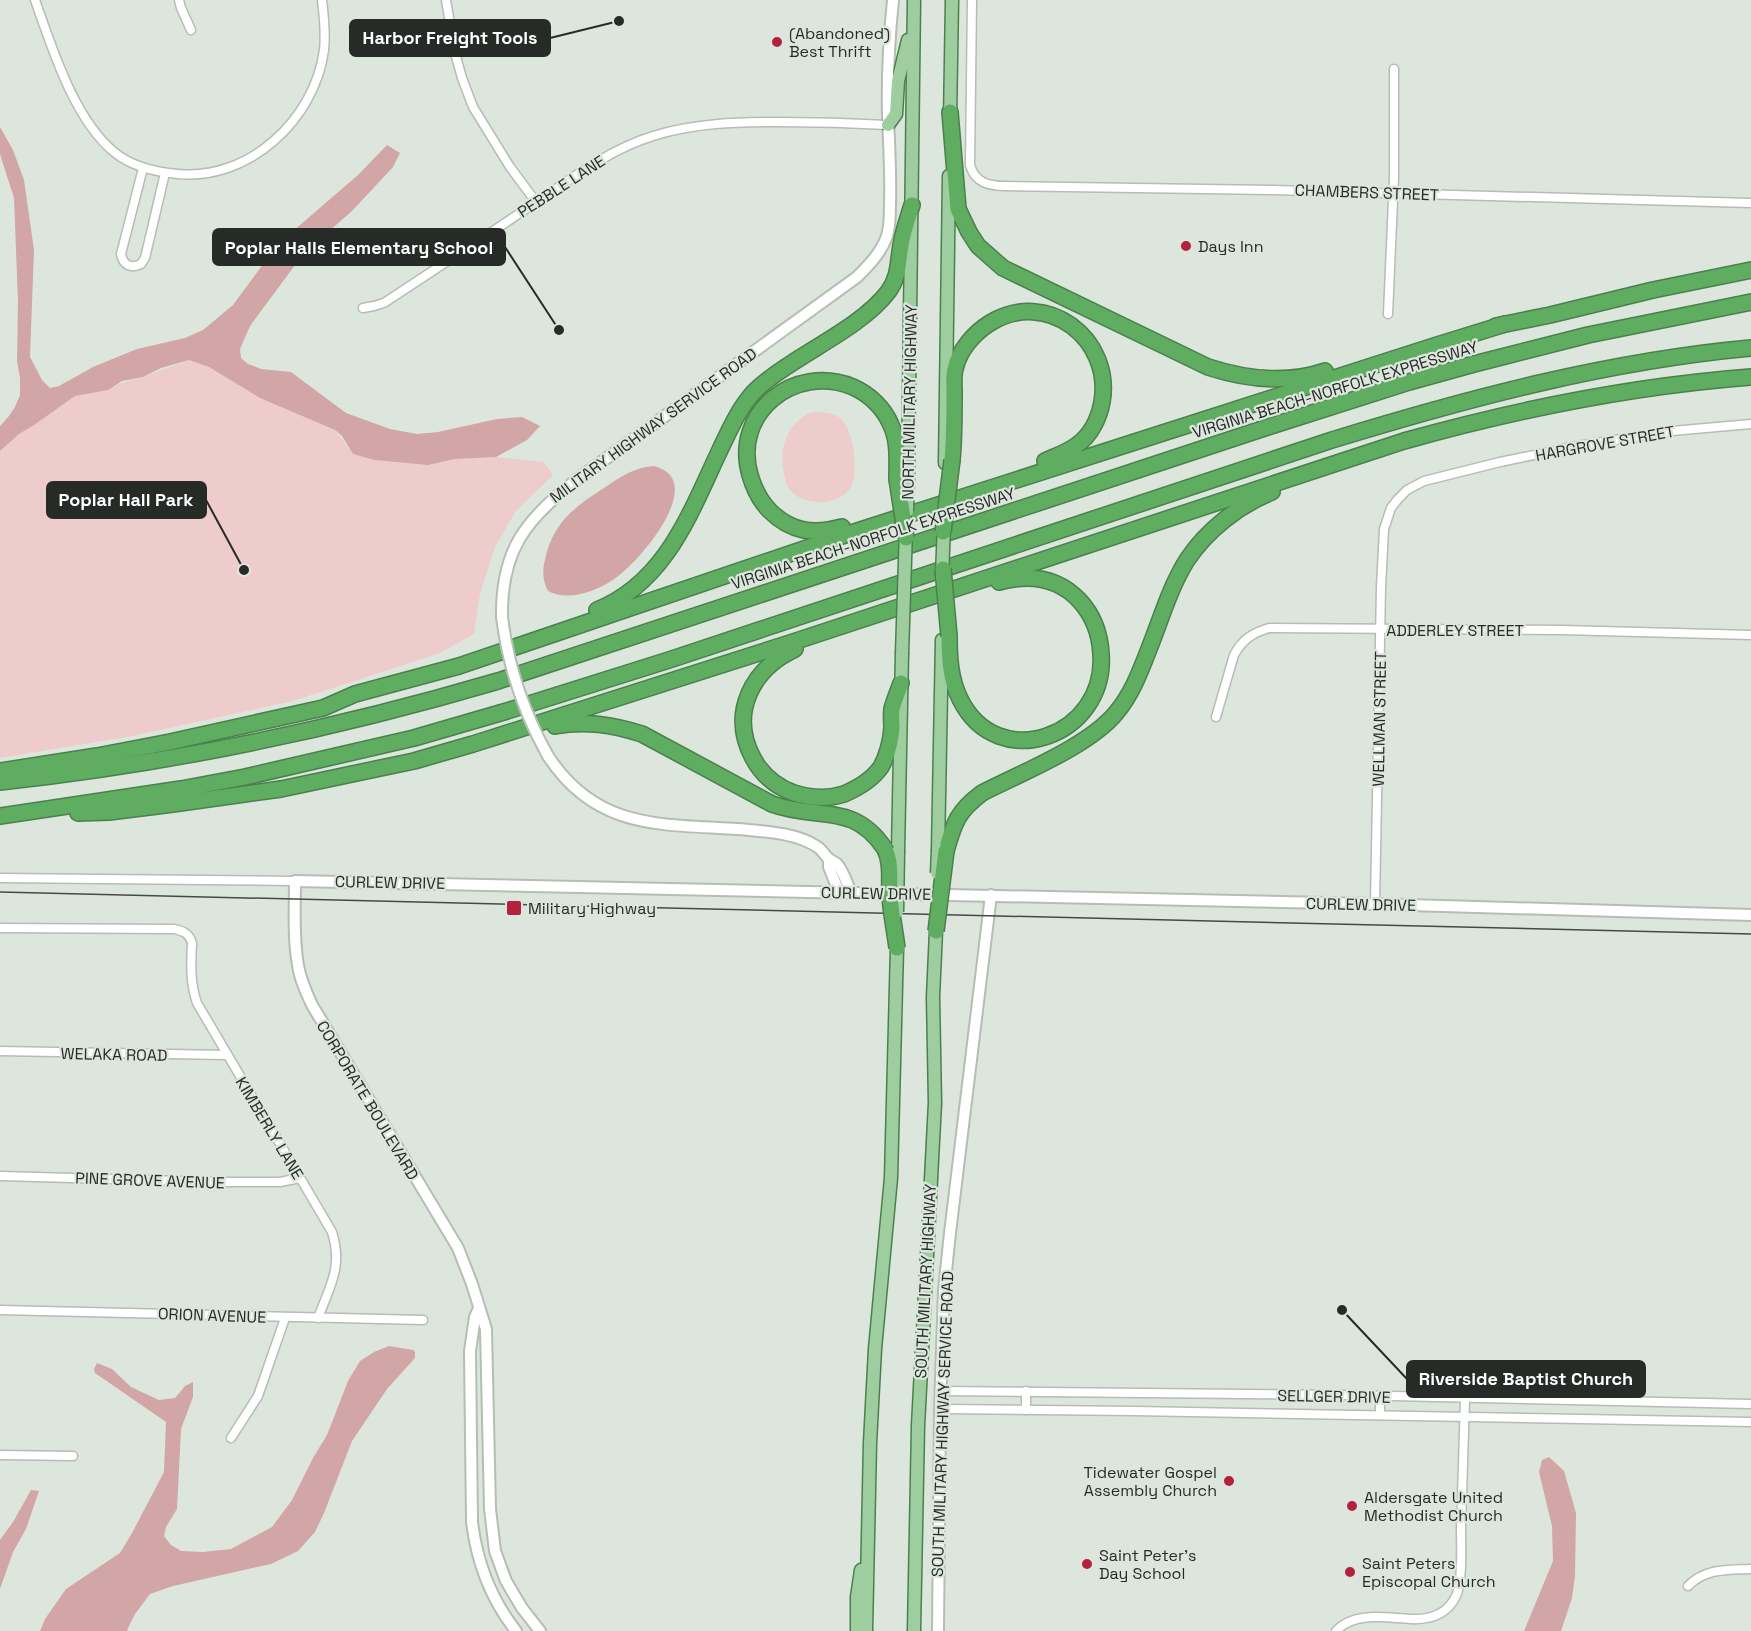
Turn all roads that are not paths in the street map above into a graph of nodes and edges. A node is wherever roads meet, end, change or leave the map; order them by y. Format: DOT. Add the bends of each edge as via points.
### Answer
graph roads {
  1 [pos="35,0"];
  2 [pos="179,0"];
  3 [pos="322,0"];
  4 [pos="446,0"];
  5 [pos="892,0"];
  6 [pos="914,0"];
  7 [pos="952,0"];
  8 [pos="972,0"];
  9 [pos="913,15"];
  10 [pos="191,30"];
  11 [pos="1394,69"];
  12 [pos="950,112"];
  13 [pos="888,125"];
  14 [pos="143,168"];
  15 [pos="165,173"];
  16 [pos="1393,193"];
  17 [pos="536,202"];
  18 [pos="1751,203"];
  19 [pos="912,205"];
  20 [pos="1751,270"];
  21 [pos="1751,302"];
  22 [pos="363,308"];
  23 [pos="1388,314"];
  24 [pos="1505,324"];
  25 [pos="1751,348"];
  26 [pos="1751,377"];
  27 [pos="1751,424"];
  28 [pos="1351,457"];
  29 [pos="948,462"];
  30 [pos="1461,472"];
  31 [pos="902,477"];
  32 [pos="973,494"];
  33 [pos="924,510"];
  34 [pos="943,532"];
  35 [pos="906,538"];
  36 [pos="943,569"];
  37 [pos="918,600"];
  38 [pos="855,622"];
  39 [pos="1380,629"];
  40 [pos="1751,635"];
  41 [pos="945,638"];
  42 [pos="526,644"];
  43 [pos="901,683"];
  44 [pos="1216,717"];
  45 [pos="473,744"];
  46 [pos="0,771"];
  47 [pos="0,782"];
  48 [pos="0,816"];
  49 [pos="892,850"];
  50 [pos="942,850"];
  51 [pos="829,859"];
  52 [pos="0,878"];
  53 [pos="295,881"];
  54 [pos="839,892"];
  55 [pos="851,892"];
  56 [pos="991,895"];
  57 [pos="1375,904"];
  58 [pos="1751,915"];
  59 [pos="0,927"];
  60 [pos="936,931"];
  61 [pos="897,955"];
  62 [pos="0,1051"];
  63 [pos="227,1055"];
  64 [pos="0,1176"];
  65 [pos="300,1178"];
  66 [pos="479,1308"];
  67 [pos="0,1310"];
  68 [pos="285,1318"];
  69 [pos="318,1318"];
  70 [pos="423,1320"];
  71 [pos="941,1391"];
  72 [pos="1026,1391"];
  73 [pos="1151,1394"];
  74 [pos="1210,1395"];
  75 [pos="1380,1396"];
  76 [pos="1465,1399"];
  77 [pos="1751,1404"];
  78 [pos="940,1409"];
  79 [pos="1026,1410"];
  80 [pos="1151,1411"];
  81 [pos="1210,1412"];
  82 [pos="1380,1415"];
  83 [pos="1465,1417"];
  84 [pos="1751,1422"];
  85 [pos="231,1438"];
  86 [pos="0,1455"];
  87 [pos="73,1456"];
  88 [pos="868,1518"];
  89 [pos="1751,1569"];
  90 [pos="1689,1586"];
  91 [pos="914,1627"];
  92 [pos="516,1631"];
  93 [pos="540,1631"];
  94 [pos="856,1631"];
  95 [pos="866,1631"];
  96 [pos="938,1631"];
  97 [pos="1336,1631"];
  1 -- 14 [label="street" via="70,90 90,127 116,153"];
  2 -- 10 [label="street"];
  3 -- 15 [label="street" via="325,32 320,69 293,121 278,138 232,166 200,174"];
  4 -- 17 [label="street" via="455,53 473,107"];
  5 -- 13 [label="street, MILITARY HIGHWAY SERVICE ROAD"];
  6 -- 9 [label="main road, NORTH MILITARY HIGHWAY"];
  7 -- 12 [label="main road"];
  8 -- 16 [label="street, CHAMBERS STREET" via="970,165 977,179 984,183"];
  9 -- 13 [label="main road" via="898,81 896,114"];
  9 -- 19 [label="main road, NORTH MILITARY HIGHWAY"];
  11 -- 16 [label="street"];
  12 -- 24 [label="highway" via="958,209 978,246 990,258 1038,286 1208,367 1256,378 1297,377 1430,338"];
  12 -- 29 [label="main road"];
  13 -- 17 [label="street, PEBBLE LANE" via="738,122 678,129 646,138 605,157"];
  13 -- 51 [label="street, MILITARY HIGHWAY SERVICE ROAD, bridge" via="889,228 871,263 548,502 516,544 503,586 505,642 518,690 538,739 562,776 578,792 623,817 654,824 780,834 809,842"];
  14 -- 15 [label="street"];
  14 -- 15 [label="street" via="121,254 130,267 141,264 145,258"];
  16 -- 18 [label="street, CHAMBERS STREET"];
  16 -- 23 [label="street"];
  17 -- 22 [label="street, PEBBLE LANE" via="384,303"];
  19 -- 31 [label="main road, NORTH MILITARY HIGHWAY"];
  19 -- 42 [label="highway" via="896,279 889,291 864,316 755,390 733,420 682,531 657,566 611,604"];
  20 -- 24 [label="highway"];
  21 -- 47 [label="highway, VIRGINIA BEACH-NORFOLK EXPRESSWAY" via="1588,335 1409,382 430,701 212,751"];
  24 -- 32 [label="highway"];
  25 -- 48 [label="highway" via="1572,376 1403,418 669,660 414,738 245,777"];
  26 -- 28 [label="highway" via="1567,401 1457,426"];
  27 -- 30 [label="street, HARGROVE STREET" via="1671,431 1577,446"];
  28 -- 37 [label="highway"];
  28 -- 50 [label="highway" via="1259,497 1224,520 1188,560 1135,684 1114,716 1082,741 973,800 956,818"];
  29 -- 32 [label="highway" via="955,369 964,348 984,327 1006,315 1030,312 1056,317 1088,340 1099,362 1104,393 1089,433 1062,454"];
  29 -- 34 [label="highway, bridge"];
  30 -- 39 [label="street, WELLMAN STREET" via="1415,485 1391,508 1384,529"];
  31 -- 33 [label="highway" via="887,416 859,390 841,383 815,380 790,387 763,409 750,433 747,457 753,486 768,510 790,526 829,531"];
  31 -- 35 [label="highway, bridge"];
  32 -- 33 [label="highway"];
  33 -- 42 [label="highway"];
  34 -- 36 [label="main road, bridge"];
  35 -- 43 [label="main road, bridge"];
  36 -- 41 [label="highway, bridge"];
  37 -- 38 [label="highway"];
  37 -- 41 [label="highway" via="1011,579 1031,577 1056,583 1084,606 1099,634 1102,662 1096,690 1083,712 1061,731 1028,740 1001,736 965,709"];
  38 -- 43 [label="highway" via="780,656 759,677 747,698 743,724 749,750 765,775 801,795 839,795 864,783 882,766"];
  38 -- 45 [label="highway"];
  39 -- 40 [label="street, ADDERLEY STREET"];
  39 -- 44 [label="street, ADDERLEY STREET" via="1269,628 1256,632 1246,638 1234,655"];
  39 -- 57 [label="street, WELLMAN STREET"];
  41 -- 50 [label="main road"];
  42 -- 46 [label="highway" via="355,694 323,708 170,742"];
  43 -- 49 [label="main road"];
  45 -- 48 [label="highway" via="414,761 281,789 109,812"];
  45 -- 49 [label="highway" via="583,722 623,728 658,742 786,810 839,814 866,827"];
  49 -- 61 [label="highway, bridge" via="887,854"];
  50 -- 60 [label="highway, bridge"];
  51 -- 54 [label="street"];
  51 -- 55 [label="street, MILITARY HIGHWAY SERVICE ROAD" via="837,864"];
  52 -- 53 [label="street, CURLEW DRIVE"];
  53 -- 54 [label="street, CURLEW DRIVE"];
  53 -- 66 [label="street, CORPORATE BOULEVARD" via="296,954 302,983 458,1248"];
  54 -- 55 [label="street, CURLEW DRIVE"];
  55 -- 56 [label="street, CURLEW DRIVE"];
  56 -- 57 [label="street, CURLEW DRIVE"];
  56 -- 71 [label="street, SOUTH MILITARY HIGHWAY SERVICE ROAD" via="944,1290"];
  57 -- 58 [label="street, CURLEW DRIVE"];
  59 -- 63 [label="street, KIMBERLY LANE" via="182,931 192,943 191,977 196,1003"];
  60 -- 91 [label="main road, SOUTH MILITARY HIGHWAY" via="934,1103 918,1426"];
  61 -- 88 [label="main road" via="891,1178 875,1349"];
  62 -- 63 [label="street, WELAKA ROAD"];
  63 -- 65 [label="street, KIMBERLY LANE"];
  64 -- 65 [label="street, PINE GROVE AVENUE" via="219,1182 280,1182"];
  65 -- 69 [label="street, KIMBERLY LANE" via="332,1232 336,1246 336,1270"];
  66 -- 92 [label="street" via="470,1351 472,1522 482,1571"];
  66 -- 93 [label="street, CORPORATE BOULEVARD" via="486,1329 490,1509 495,1551 506,1581"];
  67 -- 68 [label="street, ORION AVENUE"];
  68 -- 69 [label="street, ORION AVENUE"];
  68 -- 85 [label="street" via="258,1396"];
  69 -- 70 [label="street, ORION AVENUE"];
  71 -- 72 [label="street, SELLGER DRIVE"];
  71 -- 78 [label="street, SOUTH MILITARY HIGHWAY SERVICE ROAD"];
  72 -- 73 [label="street, SELLGER DRIVE"];
  72 -- 79 [label="street"];
  73 -- 74 [label="street, SELLGER DRIVE"];
  73 -- 80 [label="street"];
  74 -- 75 [label="street, SELLGER DRIVE"];
  74 -- 81 [label="street"];
  75 -- 76 [label="street, SELLGER DRIVE"];
  75 -- 82 [label="street"];
  76 -- 77 [label="street, SELLGER DRIVE"];
  76 -- 83 [label="street"];
  78 -- 79 [label="street, SELLGER DRIVE"];
  78 -- 96 [label="street, SOUTH MILITARY HIGHWAY SERVICE ROAD"];
  79 -- 80 [label="street, SELLGER DRIVE"];
  80 -- 81 [label="street, SELLGER DRIVE"];
  81 -- 82 [label="street, SELLGER DRIVE"];
  82 -- 83 [label="street, SELLGER DRIVE"];
  83 -- 84 [label="street, SELLGER DRIVE"];
  83 -- 97 [label="street" via="1459,1587 1452,1604 1429,1619 1360,1617"];
  86 -- 87 [label="street"];
  88 -- 94 [label="main road"];
  88 -- 95 [label="main road"];
  89 -- 90 [label="street" via="1708,1572"];
}
